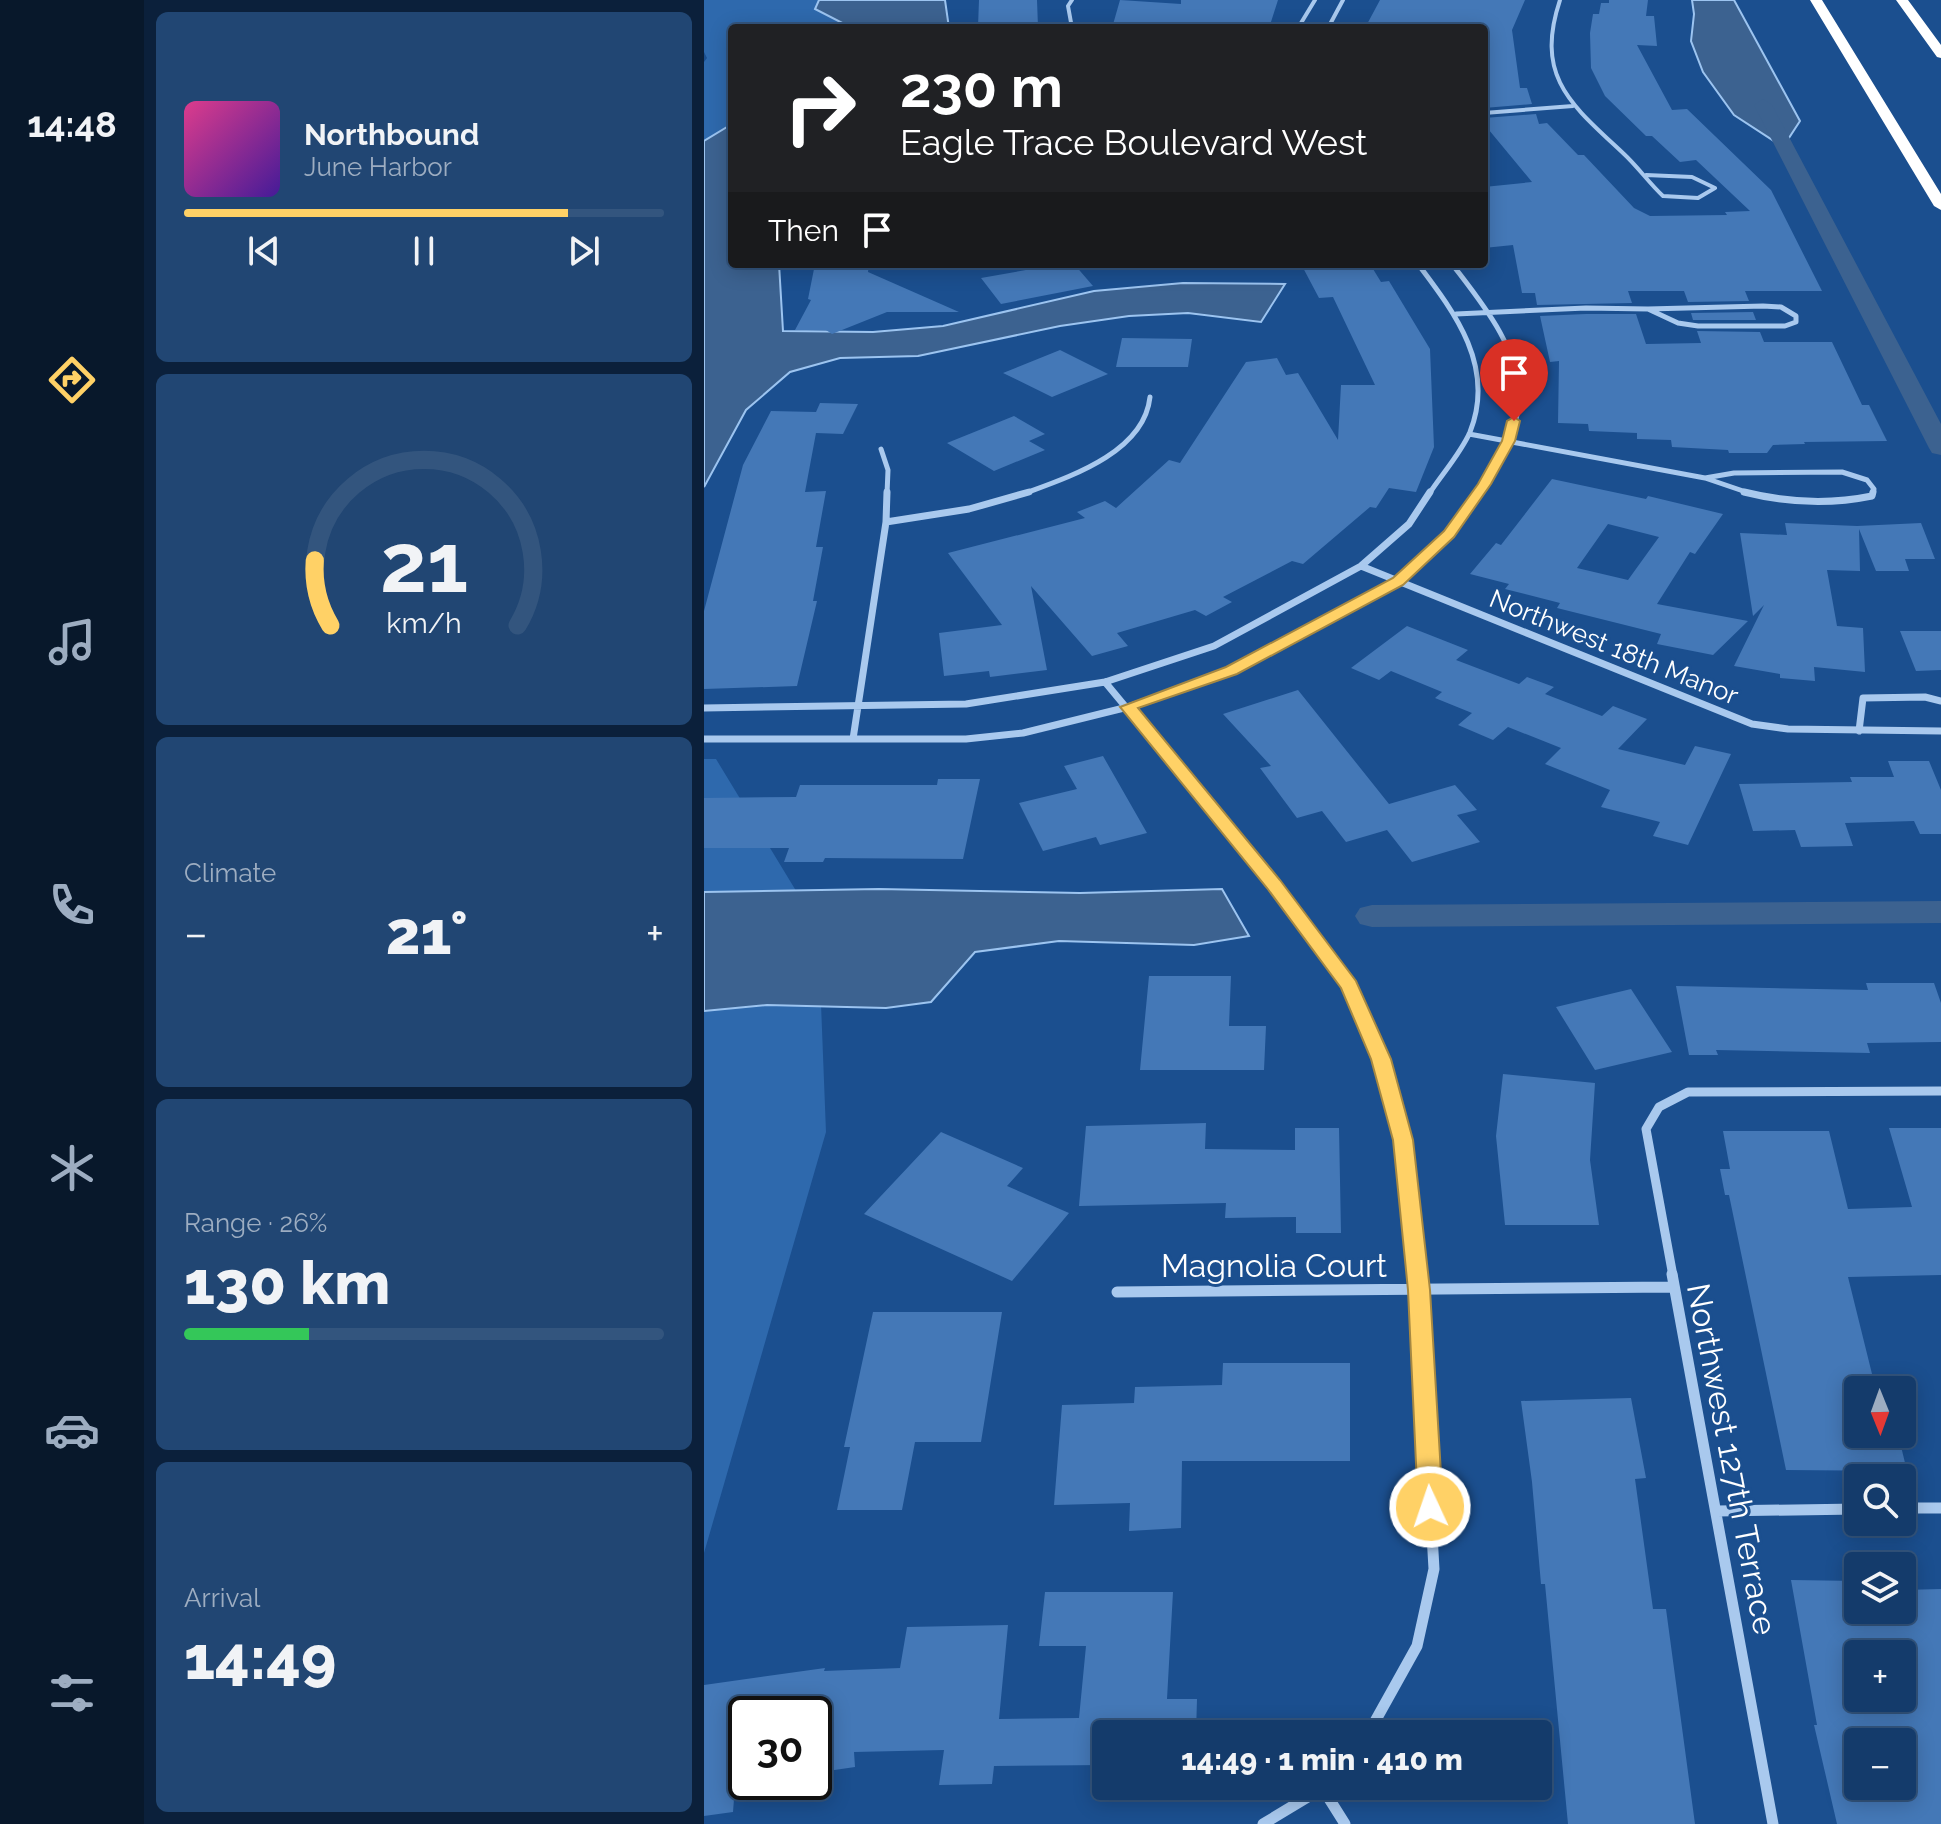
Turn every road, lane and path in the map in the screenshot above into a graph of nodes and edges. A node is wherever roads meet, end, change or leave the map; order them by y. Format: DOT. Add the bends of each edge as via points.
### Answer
graph roads {
  1 [pos="1072,0"];
  2 [pos="1315,0"];
  3 [pos="1343,0"];
  4 [pos="1560,0"];
  5 [pos="1816,0"];
  6 [pos="1902,0"];
  7 [pos="1071,24"];
  8 [pos="1300,24"];
  9 [pos="1330,24"];
  10 [pos="1941,54"];
  11 [pos="1573,106"];
  12 [pos="1488,113"];
  13 [pos="1646,175"];
  14 [pos="1941,206"];
  15 [pos="1421,268"];
  16 [pos="1455,268"];
  17 [pos="1648,309"];
  18 [pos="1490,313"];
  19 [pos="1456,314"];
  20 [pos="1150,397"];
  21 [pos="1469,434"];
  22 [pos="1508,441"];
  23 [pos="881,449"];
  24 [pos="1705,478"];
  25 [pos="886,522"];
  26 [pos="1361,566"];
  27 [pos="1398,581"];
  28 [pos="1105,682"];
  29 [pos="1941,701"];
  30 [pos="859,706"];
  31 [pos="1128,707"];
  32 [pos="704,708"];
  33 [pos="1859,731"];
  34 [pos="1941,731"];
  35 [pos="704,739"];
  36 [pos="853,739"];
  37 [pos="1941,1091"];
  38 [pos="1672,1287"];
  39 [pos="1419,1290"];
  40 [pos="1117,1292"];
  41 [pos="1916,1508"];
  42 [pos="1941,1508"];
  43 [pos="1844,1509"];
  44 [pos="1717,1511"];
  45 [pos="1376,1720"];
  46 [pos="1304,1800"];
  47 [pos="1331,1800"];
  48 [pos="1263,1824"];
  49 [pos="1345,1824"];
  50 [pos="1773,1824"];
  1 -- 7 [label="street"];
  2 -- 8 [label="street"];
  3 -- 9 [label="street"];
  4 -- 11 [label="street" via="1548,43 1552,68"];
  5 -- 14 [label="highway"];
  6 -- 10 [label="highway"];
  11 -- 12 [label="street"];
  11 -- 13 [label="street"];
  13 -- 13 [label="street" via="1663,196 1700,198 1715,188 1692,177"];
  15 -- 19 [label="street"];
  16 -- 18 [label="street"];
  17 -- 17 [label="street" via="1698,326 1796,322 1796,316 1781,307"];
  17 -- 18 [label="street"];
  18 -- 19 [label="street"];
  18 -- 22 [label="street" via="1512,362 1519,400"];
  19 -- 21 [label="street" via="1474,361 1480,397"];
  20 -- 25 [label="street" via="1139,430 1065,478 992,506"];
  21 -- 22 [label="street"];
  21 -- 26 [label="street" via="1409,524"];
  22 -- 24 [label="street"];
  22 -- 27 [label="street" via="1449,534"];
  23 -- 25 [label="street" via="888,470"];
  24 -- 24 [label="street" via="1776,501 1852,501 1872,496 1874,489 1867,480 1842,472"];
  25 -- 30 [label="street"];
  26 -- 27 [label="street, Northwest 18th Manor"];
  26 -- 28 [label="street" via="1214,646"];
  27 -- 31 [label="street" via="1232,670"];
  27 -- 33 [label="street, Northwest 18th Manor" via="1752,724"];
  28 -- 30 [label="street" via="966,704"];
  28 -- 31 [label="street"];
  29 -- 33 [label="street" via="1863,698"];
  30 -- 32 [label="street"];
  30 -- 36 [label="street"];
  31 -- 36 [label="street" via="1023,733"];
  31 -- 39 [label="street" via="1349,986 1381,1059 1403,1140"];
  33 -- 34 [label="street, Northwest 18th Manor"];
  35 -- 36 [label="street"];
  37 -- 38 [label="street, Northwest 127th Terrace" via="1688,1092 1659,1107 1646,1129"];
  38 -- 39 [label="street, Magnolia Court"];
  38 -- 44 [label="street, Northwest 127th Terrace"];
  39 -- 40 [label="street, Magnolia Court"];
  39 -- 45 [label="street" via="1434,1569 1417,1646"];
  41 -- 42 [label="street"];
  43 -- 44 [label="street"];
  44 -- 50 [label="street, Northwest 127th Terrace"];
  46 -- 48 [label="street"];
  47 -- 49 [label="street"];
}
